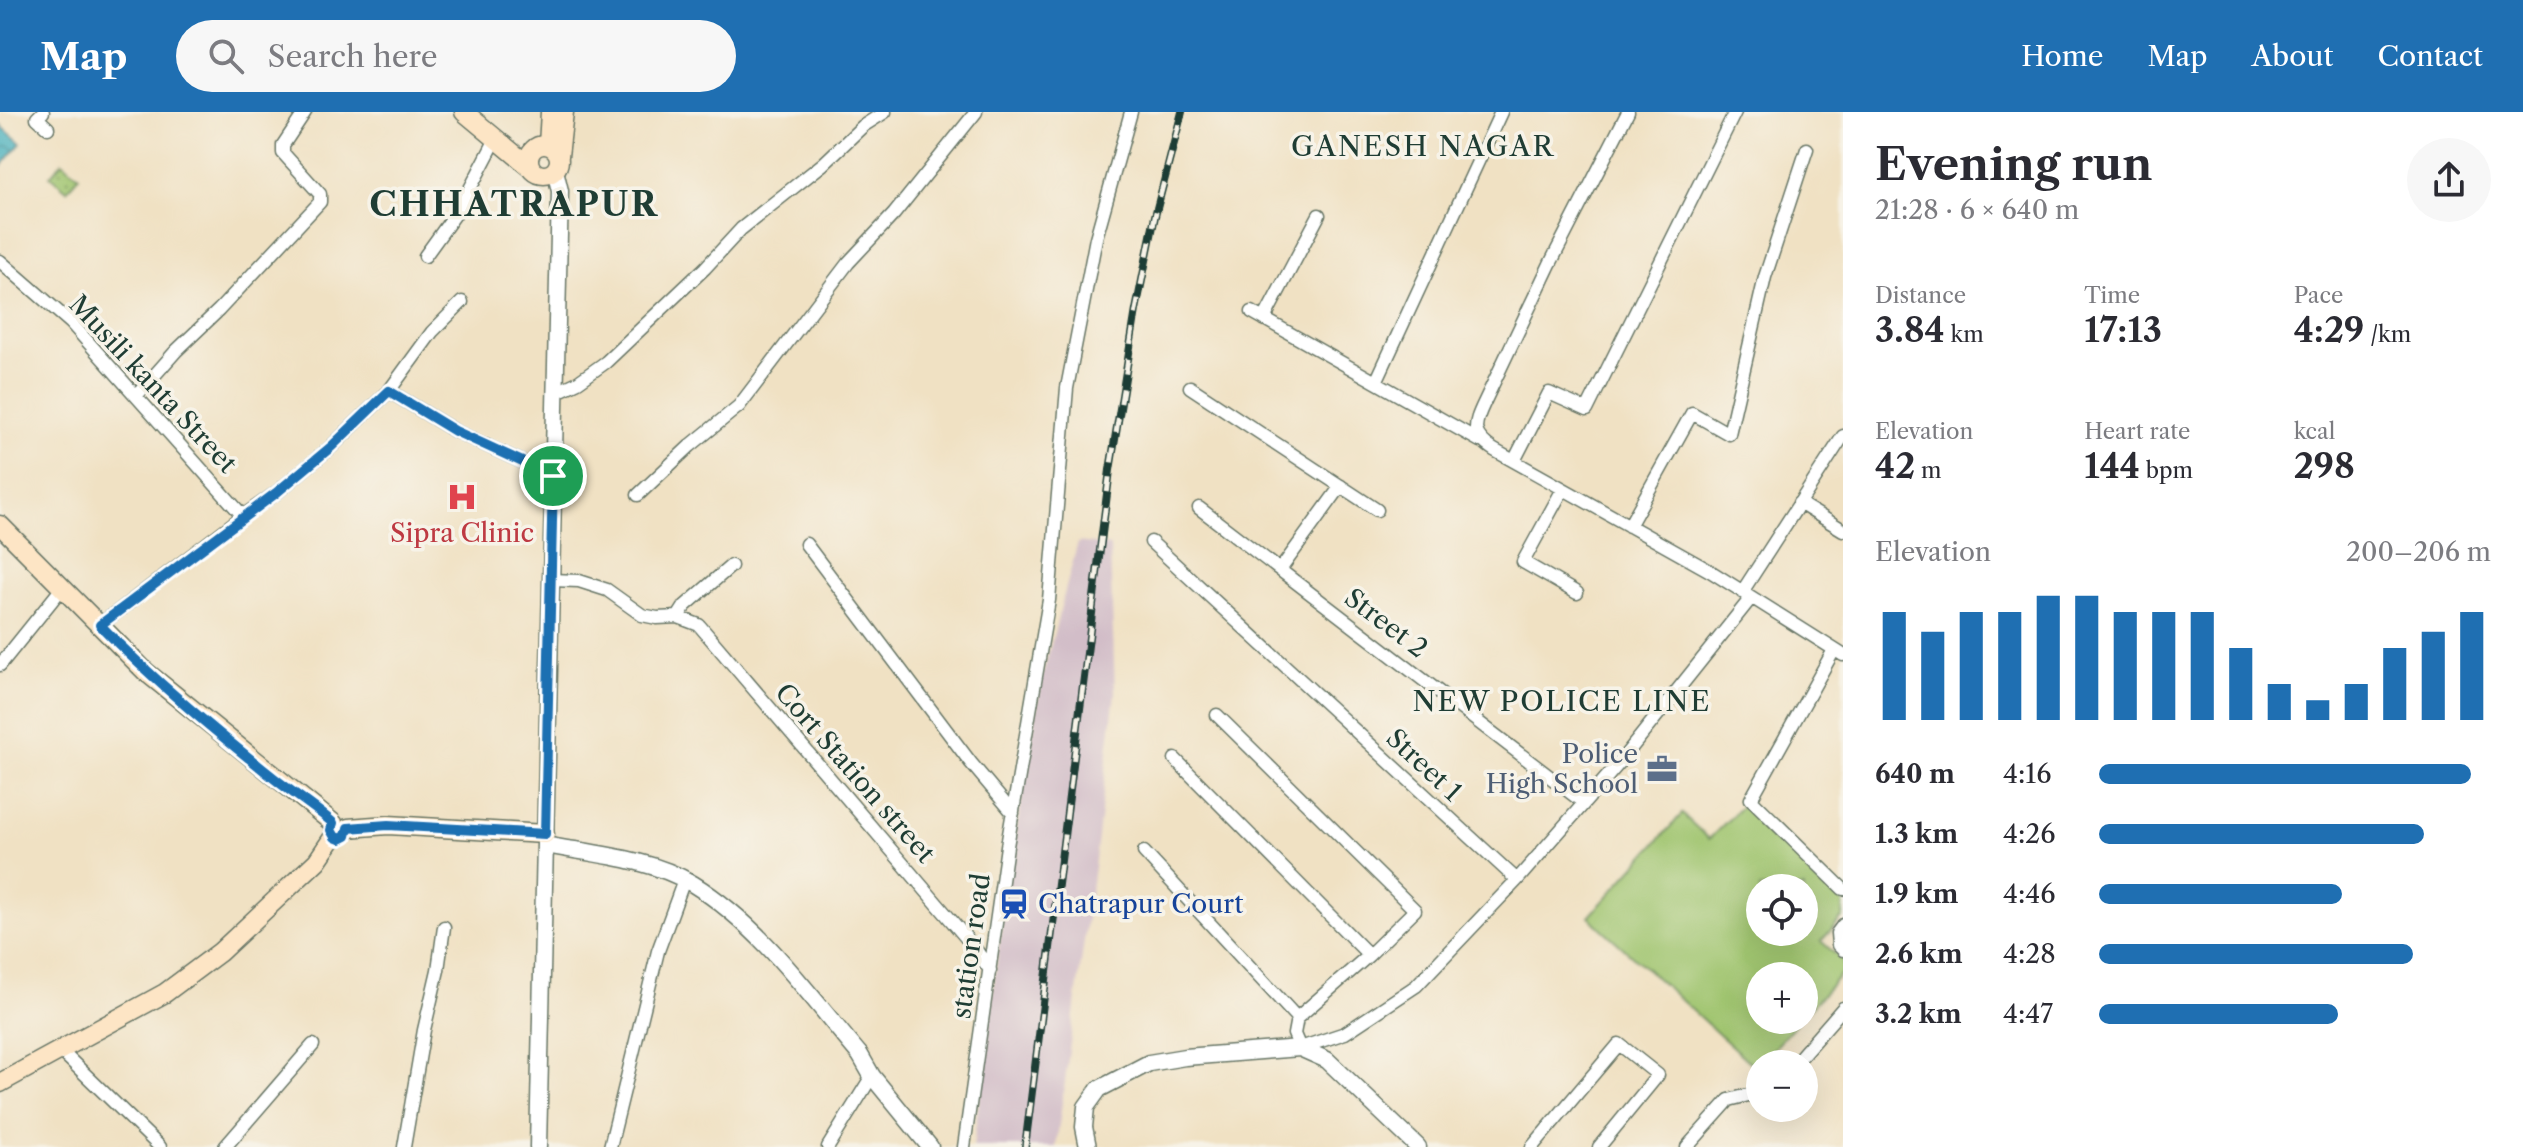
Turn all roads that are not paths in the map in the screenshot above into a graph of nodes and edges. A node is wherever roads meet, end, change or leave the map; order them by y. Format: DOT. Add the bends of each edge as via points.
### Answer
graph roads {
  1 [pos="43,112"];
  2 [pos="305,112"];
  3 [pos="464,112"];
  4 [pos="479,112"];
  5 [pos="550,112"];
  6 [pos="564,112"];
  7 [pos="885,112"];
  8 [pos="976,112"];
  9 [pos="1131,112"];
  10 [pos="1501,112"];
  11 [pos="1628,112"];
  12 [pos="1735,112"];
  13 [pos="48,128"];
  14 [pos="496,139"];
  15 [pos="1807,149"];
  16 [pos="554,157"];
  17 [pos="530,161"];
  18 [pos="1319,215"];
  19 [pos="425,256"];
  20 [pos="0,261"];
  21 [pos="462,302"];
  22 [pos="1252,312"];
  23 [pos="1264,319"];
  24 [pos="1376,382"];
  25 [pos="1190,387"];
  26 [pos="389,391"];
  27 [pos="555,393"];
  28 [pos="137,395"];
  29 [pos="1843,436"];
  30 [pos="1480,441"];
  31 [pos="1514,461"];
  32 [pos="553,476"];
  33 [pos="1341,486"];
  34 [pos="1563,489"];
  35 [pos="638,495"];
  36 [pos="1799,503"];
  37 [pos="1199,508"];
  38 [pos="1377,510"];
  39 [pos="243,516"];
  40 [pos="0,525"];
  41 [pos="1629,526"];
  42 [pos="1843,530"];
  43 [pos="1151,542"];
  44 [pos="806,544"];
  45 [pos="731,566"];
  46 [pos="1280,570"];
  47 [pos="551,580"];
  48 [pos="62,588"];
  49 [pos="1577,593"];
  50 [pos="1746,595"];
  51 [pos="678,617"];
  52 [pos="100,625"];
  53 [pos="1839,652"];
  54 [pos="0,665"];
  55 [pos="1217,715"];
  56 [pos="1175,759"];
  57 [pos="1584,803"];
  58 [pos="1013,813"];
  59 [pos="338,829"];
  60 [pos="545,840"];
  61 [pos="1144,852"];
  62 [pos="684,880"];
  63 [pos="1517,880"];
  64 [pos="1843,889"];
  65 [pos="1843,925"];
  66 [pos="444,927"];
  67 [pos="1843,950"];
  68 [pos="1369,955"];
  69 [pos="990,970"];
  70 [pos="1843,1008"];
  71 [pos="1297,1018"];
  72 [pos="313,1045"];
  73 [pos="1300,1048"];
  74 [pos="60,1050"];
  75 [pos="1806,1050"];
  76 [pos="872,1076"];
  77 [pos="0,1083"];
  78 [pos="1746,1096"];
  79 [pos="160,1147"];
  80 [pos="225,1147"];
  81 [pos="404,1147"];
  82 [pos="538,1147"];
  83 [pos="610,1147"];
  84 [pos="828,1147"];
  85 [pos="930,1147"];
  86 [pos="964,1147"];
  87 [pos="1088,1147"];
  88 [pos="1418,1147"];
  89 [pos="1532,1147"];
  90 [pos="1599,1147"];
  91 [pos="1687,1147"];
  1 -- 13 [label="street" via="37,118"];
  2 -- 28 [label="street" via="283,153 320,194 320,202"];
  3 -- 14 [label="main road"];
  4 -- 17 [label="main road"];
  5 -- 16 [label="main road"];
  6 -- 16 [label="main road"];
  7 -- 27 [label="street" via="741,229 606,362"];
  8 -- 35 [label="street" via="848,263 739,406"];
  9 -- 58 [label="street, station road" via="1096,238 1067,388 1049,600"];
  10 -- 24 [label="street"];
  11 -- 30 [label="street" via="1476,421"];
  12 -- 31 [label="street" via="1587,410 1549,393"];
  14 -- 17 [label="main road"];
  14 -- 19 [label="street" via="461,206"];
  15 -- 41 [label="street" via="1765,277 1729,434 1692,413"];
  16 -- 17 [label="main road" via="538,146"];
  16 -- 17 [label="main road" via="542,175"];
  16 -- 27 [label="street" via="560,191"];
  18 -- 23 [label="street"];
  20 -- 28 [label="street, Musili kanta Street" via="71,323"];
  21 -- 26 [label="street" via="432,332"];
  22 -- 23 [label="street"];
  23 -- 24 [label="street"];
  24 -- 30 [label="street"];
  25 -- 33 [label="street"];
  26 -- 32 [label="street" via="455,431"];
  26 -- 39 [label="street" via="331,447"];
  27 -- 32 [label="street"];
  28 -- 39 [label="street, Musili kanta Street"];
  29 -- 36 [label="street"];
  30 -- 31 [label="street"];
  31 -- 34 [label="street"];
  32 -- 47 [label="street"];
  33 -- 38 [label="street"];
  33 -- 46 [label="street"];
  34 -- 41 [label="street"];
  34 -- 49 [label="street" via="1523,562"];
  36 -- 42 [label="street"];
  36 -- 50 [label="street"];
  37 -- 46 [label="street, Street 2"];
  39 -- 52 [label="street"];
  40 -- 48 [label="main road"];
  41 -- 50 [label="street"];
  43 -- 63 [label="street, Street 1"];
  44 -- 58 [label="street"];
  45 -- 51 [label="street"];
  46 -- 57 [label="street, Street 2"];
  47 -- 51 [label="street" via="607,590 642,615"];
  47 -- 60 [label="street"];
  48 -- 52 [label="main road"];
  48 -- 54 [label="street"];
  50 -- 53 [label="street"];
  50 -- 57 [label="street" via="1690,678"];
  51 -- 69 [label="street, Cort Station street" via="699,625"];
  52 -- 59 [label="main road" via="146,672"];
  53 -- 64 [label="street" via="1751,799"];
  55 -- 68 [label="street" via="1415,910"];
  56 -- 68 [label="street"];
  57 -- 63 [label="street"];
  58 -- 69 [label="street, station road"];
  59 -- 60 [label="main road" via="388,825"];
  59 -- 74 [label="main road" via="317,861 220,952 165,993"];
  60 -- 62 [label="street" via="642,863"];
  60 -- 82 [label="street"];
  61 -- 71 [label="street"];
  62 -- 76 [label="street" via="750,927 860,1055"];
  62 -- 83 [label="street" via="658,951"];
  63 -- 73 [label="street" via="1416,986 1345,1033"];
  65 -- 67 [label="street" via="1837,933"];
  66 -- 81 [label="street"];
  68 -- 71 [label="street"];
  69 -- 86 [label="street, station road"];
  70 -- 75 [label="street"];
  71 -- 73 [label="street" via="1294,1034"];
  72 -- 80 [label="street"];
  73 -- 87 [label="street" via="1149,1063 1099,1089 1086,1107"];
  73 -- 88 [label="street" via="1327,1060"];
  74 -- 77 [label="main road"];
  74 -- 79 [label="street"];
  76 -- 84 [label="street"];
  76 -- 85 [label="street"];
  78 -- 91 [label="street" via="1729,1100"];
  89 -- 90 [label="street" via="1619,1044 1658,1075"];
}
